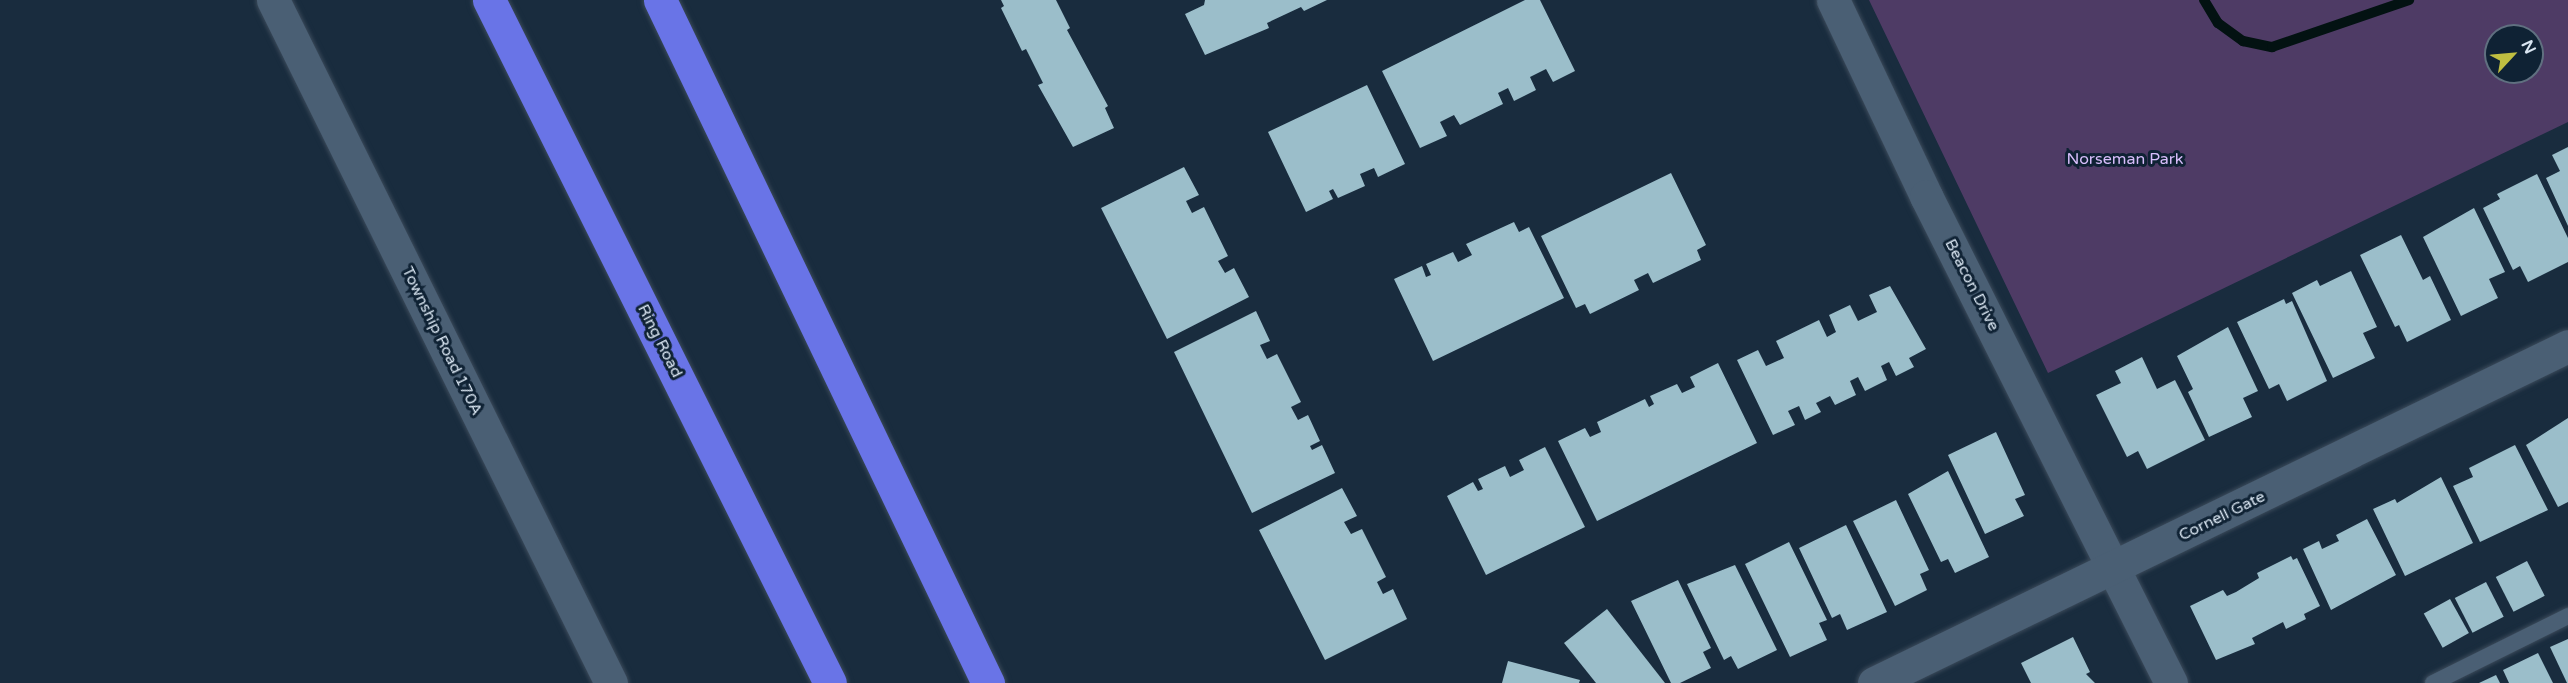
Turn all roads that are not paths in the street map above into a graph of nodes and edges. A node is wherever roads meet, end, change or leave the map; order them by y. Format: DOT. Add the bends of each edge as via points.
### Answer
graph roads {
  1 [pos="273,0"];
  2 [pos="489,0"];
  3 [pos="660,0"];
  4 [pos="1833,0"];
  5 [pos="2568,346"];
  6 [pos="2114,568"];
  7 [pos="2568,616"];
  8 [pos="1886,680"];
  9 [pos="611,683"];
  10 [pos="830,683"];
  11 [pos="988,683"];
  12 [pos="2171,683"];
  13 [pos="2433,683"];
  1 -- 9 [label="street, Township Road 170A"];
  2 -- 10 [label="highway, Ring Road"];
  3 -- 11 [label="highway"];
  4 -- 6 [label="street, Beacon Drive"];
  5 -- 6 [label="street, Cornell Gate"];
  6 -- 8 [label="street, Cornell Gate"];
  6 -- 12 [label="street, Beacon Drive"];
  7 -- 13 [label="lane"];
}
